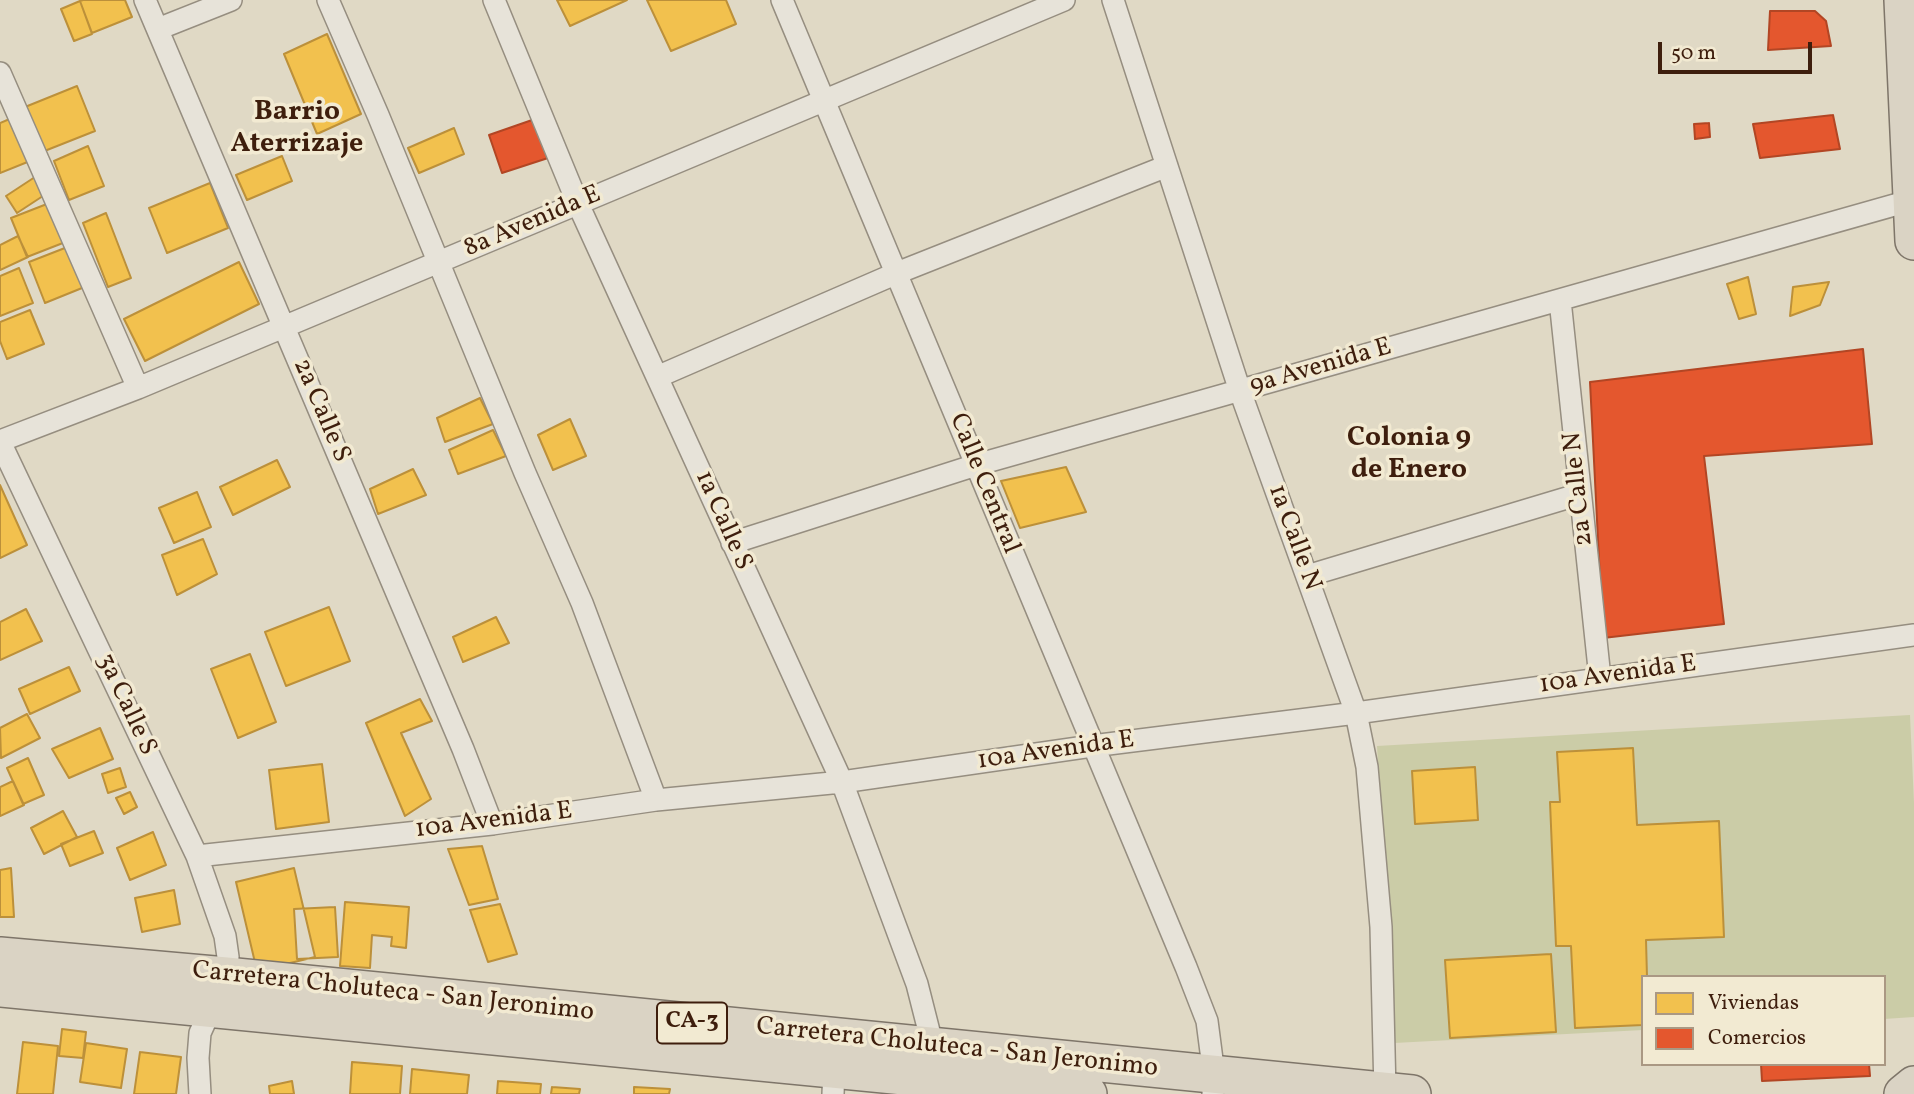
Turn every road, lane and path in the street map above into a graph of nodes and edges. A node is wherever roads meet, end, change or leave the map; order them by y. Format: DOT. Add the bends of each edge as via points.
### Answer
graph roads {
  1 [pos="145,0"];
  2 [pos="231,0"];
  3 [pos="328,0"];
  4 [pos="494,0"];
  5 [pos="782,0"];
  6 [pos="1064,0"];
  7 [pos="1113,0"];
  8 [pos="1903,0"];
  9 [pos="158,29"];
  10 [pos="0,73"];
  11 [pos="823,101"];
  12 [pos="1167,166"];
  13 [pos="1912,200"];
  14 [pos="578,204"];
  15 [pos="1914,241"];
  16 [pos="439,262"];
  17 [pos="897,273"];
  18 [pos="1560,300"];
  19 [pos="284,327"];
  20 [pos="657,377"];
  21 [pos="138,388"];
  22 [pos="1240,391"];
  23 [pos="0,441"];
  24 [pos="976,465"];
  25 [pos="1580,494"];
  26 [pos="732,543"];
  27 [pos="1307,576"];
  28 [pos="1914,635"];
  29 [pos="1600,678"];
  30 [pos="1356,713"];
  31 [pos="1092,746"];
  32 [pos="842,782"];
  33 [pos="656,800"];
  34 [pos="492,824"];
  35 [pos="197,856"];
  36 [pos="0,957"];
  37 [pos="0,988"];
  38 [pos="219,992"];
  39 [pos="933,1047"];
  40 [pos="834,1082"];
  41 [pos="1214,1084"];
  42 [pos="1398,1093"];
  43 [pos="200,1094"];
  44 [pos="1082,1094"];
  1 -- 9 [label="street, 2a Calle S"];
  2 -- 9 [label="street"];
  3 -- 16 [label="street"];
  4 -- 14 [label="street, 1a Calle S"];
  5 -- 11 [label="street, Calle Central"];
  6 -- 11 [label="street, 8a Avenida E"];
  7 -- 12 [label="street, 1a Calle N"];
  8 -- 13 [label="highway"];
  9 -- 19 [label="street, 2a Calle S"];
  10 -- 21 [label="street"];
  11 -- 14 [label="street, 8a Avenida E"];
  11 -- 17 [label="street, Calle Central"];
  12 -- 17 [label="street"];
  12 -- 22 [label="street, 1a Calle N"];
  13 -- 15 [label="highway"];
  13 -- 18 [label="street, 9a Avenida E"];
  14 -- 16 [label="street, 8a Avenida E"];
  14 -- 20 [label="street, 1a Calle S"];
  16 -- 19 [label="street, 8a Avenida E"];
  16 -- 33 [label="street" via="582,603"];
  17 -- 20 [label="street"];
  17 -- 24 [label="street, Calle Central"];
  18 -- 22 [label="street, 9a Avenida E"];
  18 -- 25 [label="street, 2a Calle N"];
  19 -- 21 [label="street, 8a Avenida E"];
  19 -- 34 [label="street, 2a Calle S"];
  20 -- 26 [label="street, 1a Calle S"];
  21 -- 23 [label="street, 8a Avenida E"];
  22 -- 24 [label="street, 9a Avenida E"];
  22 -- 27 [label="street, 1a Calle N"];
  23 -- 35 [label="street, 3a Calle S"];
  24 -- 26 [label="street, 9a Avenida E"];
  24 -- 31 [label="street, Calle Central"];
  25 -- 27 [label="street"];
  25 -- 29 [label="street, 2a Calle N"];
  26 -- 32 [label="street, 1a Calle S"];
  27 -- 30 [label="street, 1a Calle N"];
  28 -- 29 [label="street, 10a Avenida E"];
  29 -- 30 [label="street, 10a Avenida E"];
  30 -- 31 [label="street, 10a Avenida E"];
  30 -- 42 [label="street, 1a Calle N" via="1367,766"];
  31 -- 32 [label="street, 10a Avenida E"];
  31 -- 41 [label="street, Calle Central" via="1207,1021"];
  32 -- 33 [label="street, 10a Avenida E"];
  32 -- 39 [label="street, 1a Calle S" via="917,984"];
  33 -- 34 [label="street, 10a Avenida E"];
  34 -- 35 [label="street, 10a Avenida E"];
  35 -- 38 [label="street, 3a Calle S" via="225,936 228,957"];
  36 -- 38 [label="highway, Carretera Choluteca - San Jeronimo / CA-3"];
  37 -- 38 [label="highway, Carretera Choluteca - San Jeronimo / CA-3"];
  38 -- 39 [label="highway, Carretera Choluteca - San Jeronimo / CA-3"];
  38 -- 40 [label="highway, Carretera Choluteca - San Jeronimo / CA-3"];
  38 -- 43 [label="street, 3a Calle S" via="200,1033"];
  39 -- 41 [label="highway, Carretera Choluteca - San Jeronimo / CA-3"];
  40 -- 44 [label="highway, Carretera Choluteca - San Jeronimo / CA-3"];
  41 -- 42 [label="highway, Carretera Choluteca - San Jeronimo / CA-3"];
}
